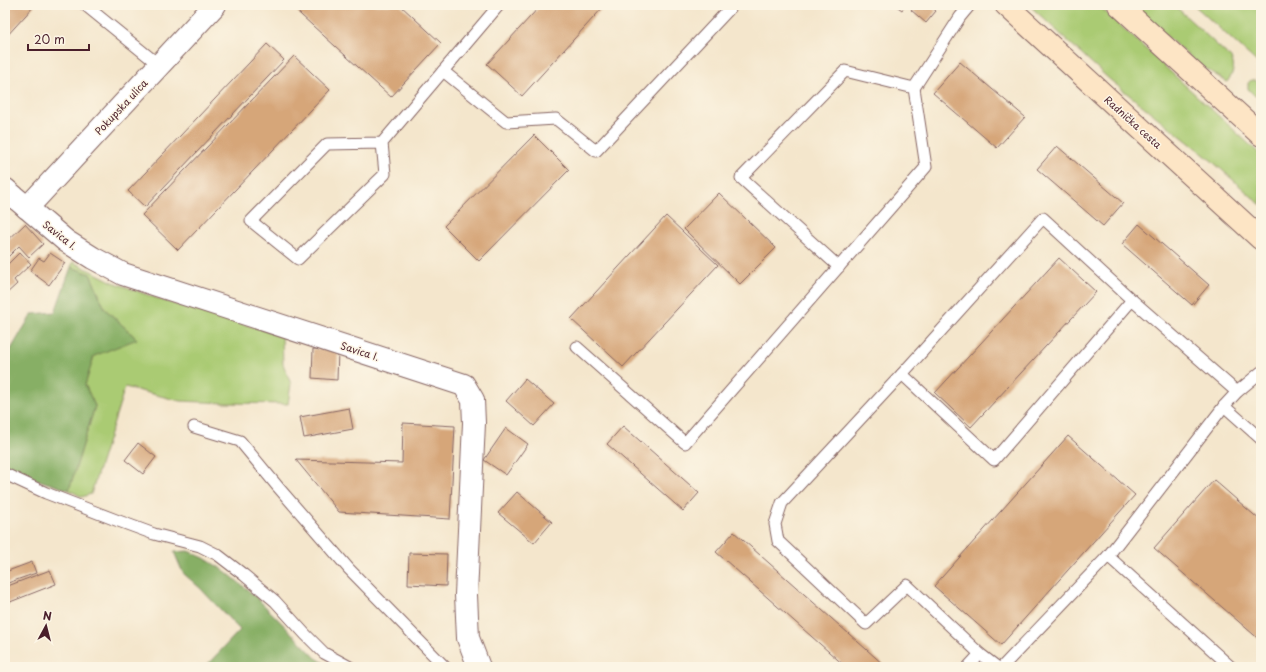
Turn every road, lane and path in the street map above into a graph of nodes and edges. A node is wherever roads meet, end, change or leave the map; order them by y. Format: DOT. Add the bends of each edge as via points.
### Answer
graph roads {
  1 [pos="85,5"];
  2 [pos="215,5"];
  3 [pos="499,5"];
  4 [pos="733,5"];
  5 [pos="970,5"];
  6 [pos="1006,5"];
  7 [pos="1119,5"];
  8 [pos="159,65"];
  9 [pos="443,71"];
  10 [pos="914,88"];
  11 [pos="1261,135"];
  12 [pos="382,142"];
  13 [pos="5,189"];
  14 [pos="27,208"];
  15 [pos="1261,239"];
  16 [pos="839,267"];
  17 [pos="1132,300"];
  18 [pos="578,347"];
  19 [pos="1261,372"];
  20 [pos="902,374"];
  21 [pos="1237,392"];
  22 [pos="1224,406"];
  23 [pos="194,427"];
  24 [pos="1261,439"];
  25 [pos="5,474"];
  26 [pos="1108,556"];
  27 [pos="980,654"];
  28 [pos="350,667"];
  29 [pos="445,667"];
  30 [pos="479,667"];
  31 [pos="968,667"];
  32 [pos="997,667"];
  33 [pos="1002,667"];
  34 [pos="1230,667"];
  1 -- 8 [label="lane"];
  2 -- 8 [label="street, Pokupska ulica"];
  3 -- 9 [label="lane"];
  4 -- 9 [label="lane" via="596,151 556,120 506,122"];
  5 -- 10 [label="lane"];
  6 -- 15 [label="main road, Radnička cesta"];
  7 -- 11 [label="main road"];
  8 -- 14 [label="street, Pokupska ulica"];
  9 -- 12 [label="lane"];
  10 -- 16 [label="lane" via="926,167"];
  10 -- 16 [label="lane" via="845,71 740,178"];
  12 -- 12 [label="lane" via="327,144 251,220 298,259 385,174"];
  13 -- 14 [label="street, Savica I."];
  14 -- 30 [label="street, Savica I." via="66,241 123,274 464,385 472,400 474,423 466,595 468,638"];
  16 -- 18 [label="lane" via="684,444"];
  17 -- 20 [label="lane" via="1043,218"];
  17 -- 20 [label="lane" via="994,460"];
  17 -- 21 [label="lane"];
  19 -- 21 [label="lane"];
  20 -- 27 [label="lane" via="782,503 775,524 778,541 866,624 907,585"];
  21 -- 22 [label="lane"];
  22 -- 24 [label="lane"];
  22 -- 26 [label="lane"];
  23 -- 29 [label="lane" via="240,440 349,569"];
  25 -- 28 [label="lane" via="116,520 154,534 200,546 218,555 275,602 324,653"];
  26 -- 33 [label="lane"];
  26 -- 34 [label="lane"];
  27 -- 31 [label="lane"];
  27 -- 32 [label="lane"];
}
